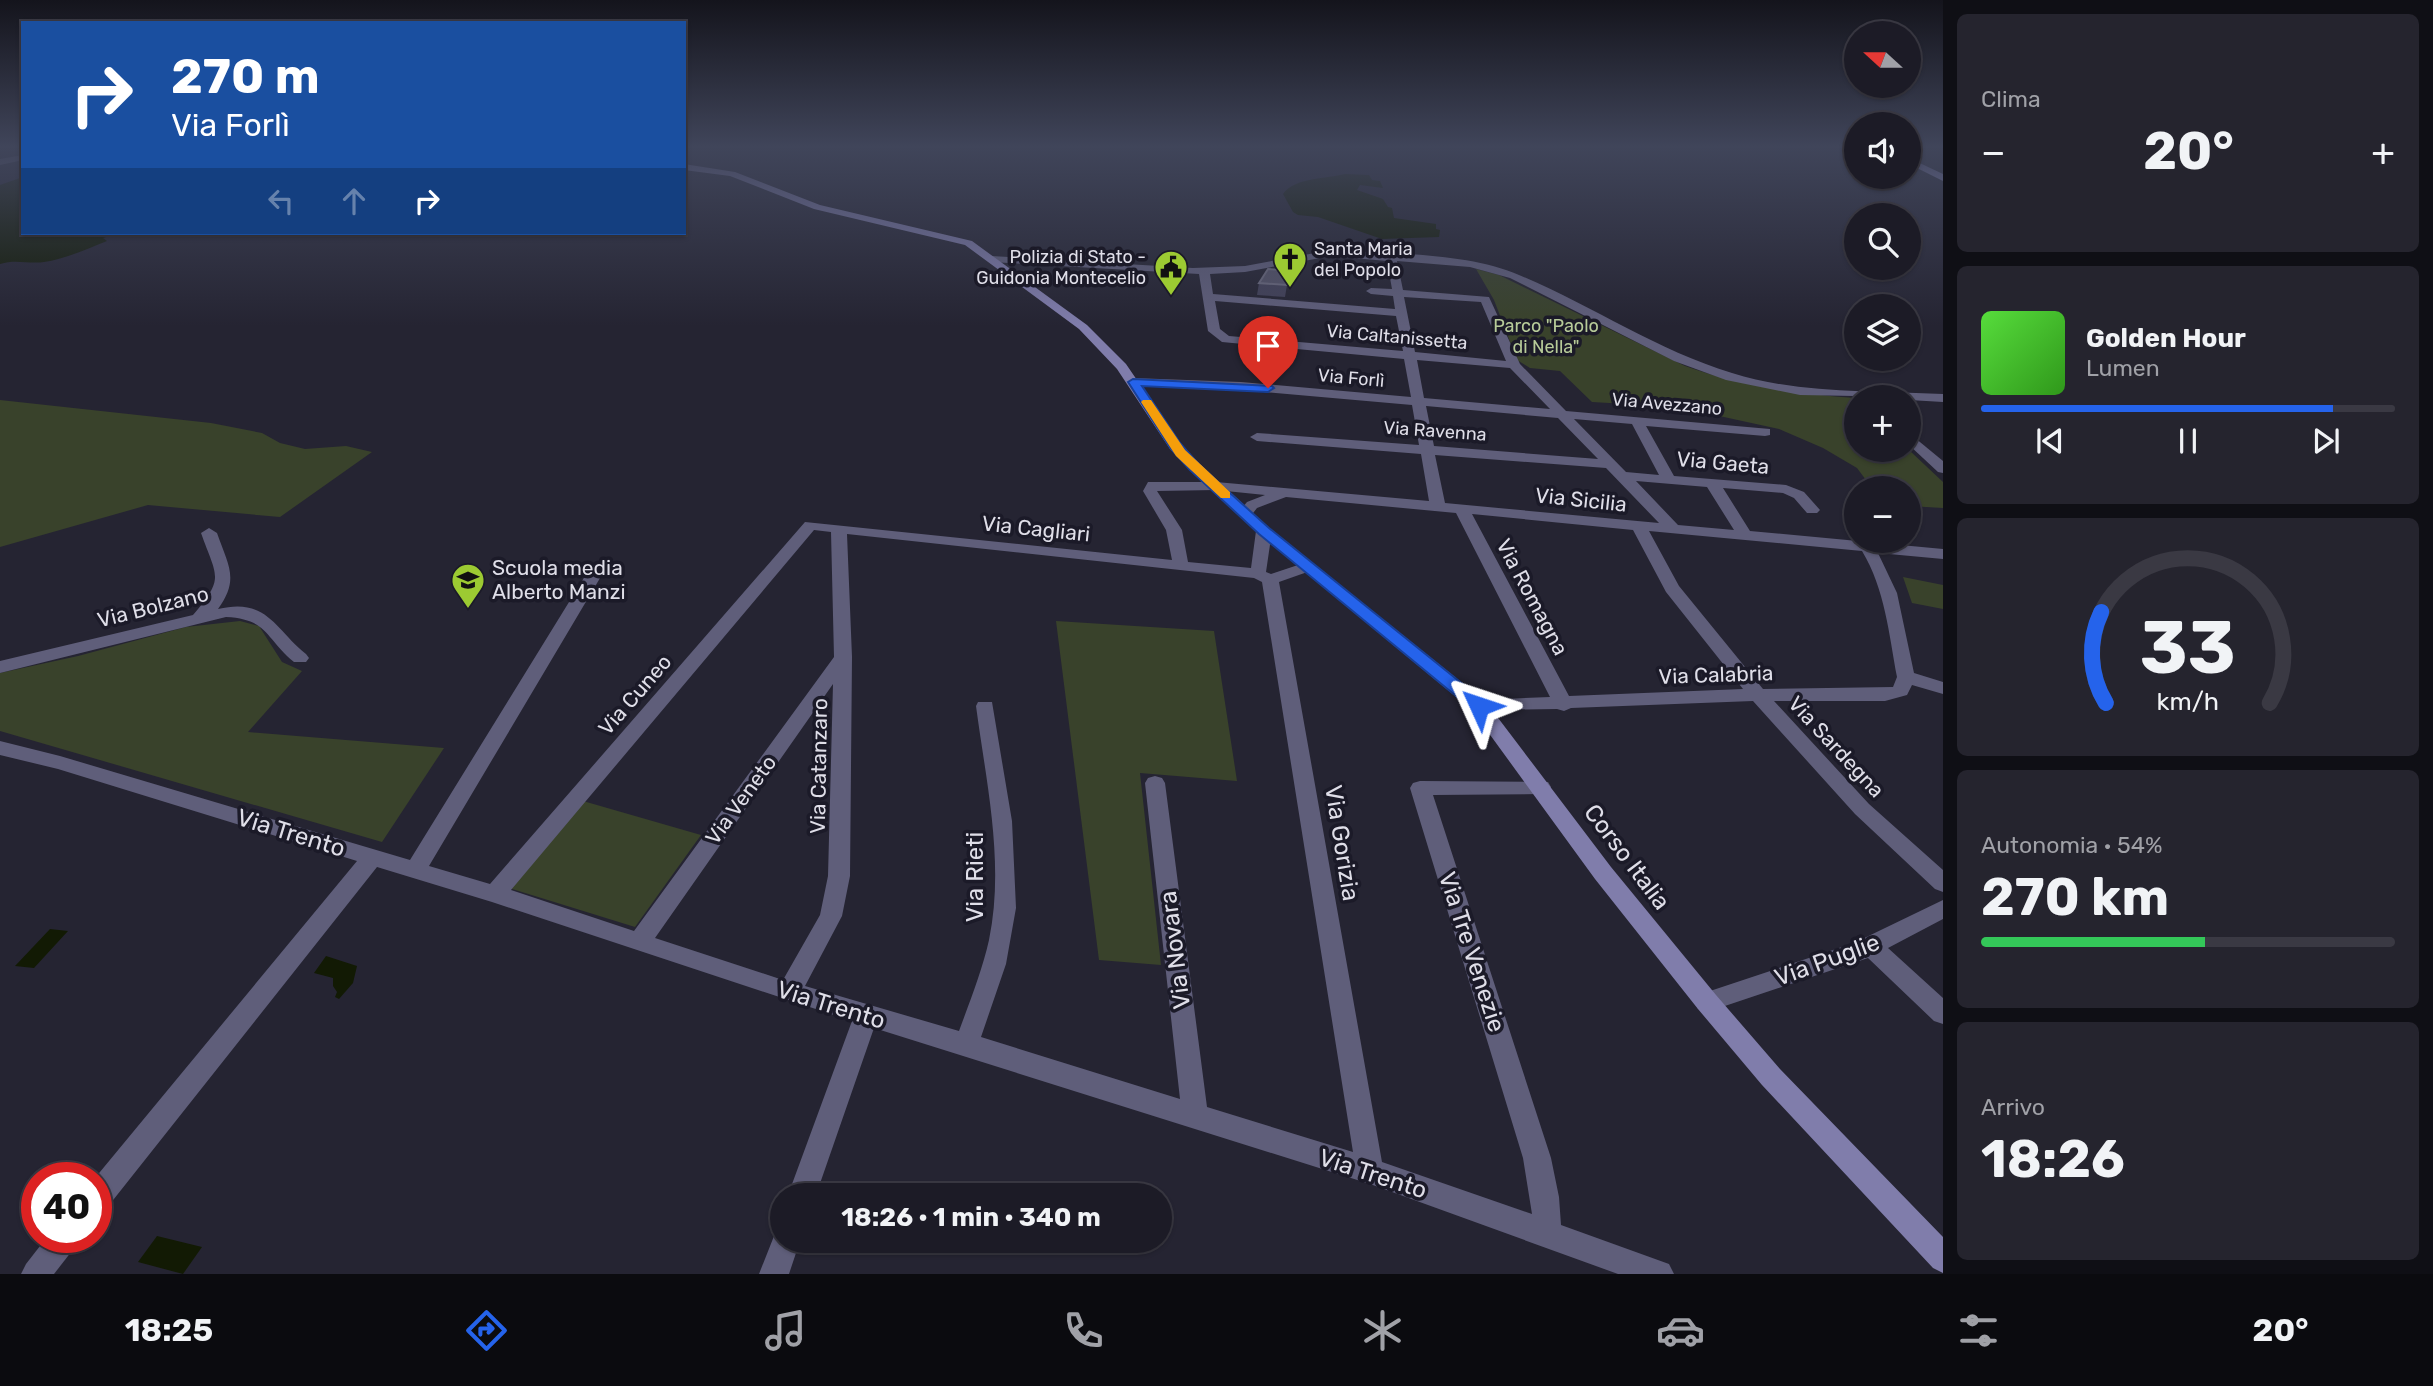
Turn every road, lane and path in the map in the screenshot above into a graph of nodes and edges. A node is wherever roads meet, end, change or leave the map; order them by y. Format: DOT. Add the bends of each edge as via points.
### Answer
graph roads {
  1 [pos="819,207"];
  2 [pos="1391,256"];
  3 [pos="991,259"];
  4 [pos="1204,271"];
  5 [pos="1371,291"];
  6 [pos="1400,293"];
  7 [pos="1209,298"];
  8 [pos="1403,313"];
  9 [pos="1411,356"];
  10 [pos="1514,365"];
  11 [pos="1133,382"];
  12 [pos="1844,394"];
  13 [pos="1921,397"];
  14 [pos="1943,398"];
  15 [pos="1419,402"];
  16 [pos="1565,415"];
  17 [pos="1637,421"];
  18 [pos="1765,432"];
  19 [pos="1257,437"];
  20 [pos="1921,448"];
  21 [pos="1427,450"];
  22 [pos="1611,464"];
  23 [pos="1943,469"];
  24 [pos="1623,476"];
  25 [pos="1669,480"];
  26 [pos="1712,483"];
  27 [pos="1216,486"];
  28 [pos="1286,492"];
  29 [pos="1438,507"];
  30 [pos="1462,510"];
  31 [pos="1812,510"];
  32 [pos="1245,514"];
  33 [pos="810,526"];
  34 [pos="1639,527"];
  35 [pos="839,529"];
  36 [pos="1675,530"];
  37 [pos="1264,531"];
  38 [pos="209,534"];
  39 [pos="1746,537"];
  40 [pos="1844,545"];
  41 [pos="1921,552"];
  42 [pos="1871,553"];
  43 [pos="1943,554"];
  44 [pos="1181,566"];
  45 [pos="1307,567"];
  46 [pos="598,568"];
  47 [pos="1264,577"];
  48 [pos="201,616"];
  49 [pos="844,657"];
  50 [pos="300,658"];
  51 [pos="0,667"];
  52 [pos="1906,677"];
  53 [pos="1943,688"];
  54 [pos="1758,695"];
  55 [pos="1564,705"];
  56 [pos="985,706"];
  57 [pos="1479,706"];
  58 [pos="0,748"];
  59 [pos="1155,783"];
  60 [pos="1541,787"];
  61 [pos="372,857"];
  62 [pos="415,870"];
  63 [pos="1943,883"];
  64 [pos="495,894"];
  65 [pos="1943,909"];
  66 [pos="639,942"];
  67 [pos="1871,946"];
  68 [pos="789,992"];
  69 [pos="1707,1002"];
  70 [pos="1943,1013"];
  71 [pos="866,1016"];
  72 [pos="966,1044"];
  73 [pos="1195,1118"];
  74 [pos="1370,1171"];
  75 [pos="112,1179"];
  76 [pos="806,1183"];
  77 [pos="1547,1234"];
  78 [pos="52,1253"];
  79 [pos="782,1253"];
  80 [pos="1943,1258"];
  81 [pos="36,1274"];
  82 [pos="774,1274"];
  83 [pos="1659,1274"];
  1 -- 3 [label="street, Corso Italia" via="964,242"];
  2 -- 4 [label="street" via="1325,253 1245,269"];
  2 -- 6 [label="street"];
  2 -- 12 [label="street" via="1501,271 1678,358 1724,375 1780,388"];
  3 -- 4 [label="street"];
  3 -- 11 [label="street, Corso Italia" via="1083,327"];
  4 -- 7 [label="street"];
  5 -- 6 [label="street"];
  6 -- 8 [label="street"];
  6 -- 10 [label="street" via="1485,299"];
  7 -- 8 [label="street"];
  7 -- 9 [label="street, Via Caltanissetta" via="1215,333 1223,338"];
  8 -- 9 [label="street"];
  9 -- 10 [label="street, Via Caltanissetta"];
  9 -- 15 [label="street"];
  10 -- 16 [label="street"];
  11 -- 15 [label="street, Via Forlì" via="1241,386"];
  11 -- 27 [label="street, Corso Italia" via="1181,453"];
  13 -- 14 [label="street"];
  15 -- 16 [label="street, Via Forlì"];
  15 -- 21 [label="street"];
  16 -- 17 [label="street, Via Avezzano"];
  16 -- 22 [label="street"];
  17 -- 18 [label="street, Via Avezzano"];
  17 -- 25 [label="street"];
  19 -- 21 [label="street, Via Ravenna"];
  20 -- 23 [label="street"];
  21 -- 22 [label="street, Via Ravenna"];
  21 -- 29 [label="street"];
  22 -- 24 [label="street"];
  24 -- 25 [label="street, Via Gaeta"];
  24 -- 36 [label="street"];
  25 -- 26 [label="street, Via Gaeta"];
  26 -- 31 [label="street, Via Gaeta" via="1790,490"];
  26 -- 39 [label="street"];
  27 -- 28 [label="street, Via Sicilia"];
  27 -- 32 [label="street, Corso Italia"];
  27 -- 44 [label="street, Via Sicilia" via="1149,487 1174,530"];
  28 -- 29 [label="street, Via Sicilia"];
  28 -- 32 [label="street" via="1256,503"];
  29 -- 30 [label="street, Via Sicilia"];
  30 -- 34 [label="street, Via Sicilia"];
  30 -- 55 [label="street, Via Romagna"];
  32 -- 37 [label="street, Corso Italia"];
  33 -- 35 [label="street, Via Cagliari"];
  33 -- 64 [label="street, Via Cuneo"];
  34 -- 36 [label="street, Via Sicilia"];
  34 -- 54 [label="street, Via Sardegna" via="1672,588"];
  35 -- 44 [label="street, Via Cagliari"];
  35 -- 49 [label="street, Via Catanzaro"];
  36 -- 39 [label="street, Via Sicilia"];
  37 -- 45 [label="street, Corso Italia"];
  37 -- 47 [label="street, Via Gorizia"];
  38 -- 48 [label="street" via="225,586"];
  39 -- 40 [label="street, Via Sicilia"];
  41 -- 43 [label="street, Via Sicilia"];
  42 -- 52 [label="street" via="1888,587"];
  44 -- 47 [label="street, Via Cagliari"];
  45 -- 47 [label="street"];
  45 -- 57 [label="street, Corso Italia"];
  46 -- 62 [label="street"];
  47 -- 74 [label="street, Via Gorizia"];
  48 -- 50 [label="street, Via Bolzano" via="241,612 261,617"];
  48 -- 51 [label="street, Via Bolzano"];
  49 -- 66 [label="street, Via Veneto"];
  49 -- 68 [label="street, Via Catanzaro" via="837,894 826,926"];
  52 -- 53 [label="street"];
  52 -- 54 [label="street, Via Calabria" via="1903,688 1890,694"];
  54 -- 55 [label="street, Via Calabria"];
  54 -- 63 [label="street, Via Sardegna" via="1871,818"];
  55 -- 57 [label="street, Via Calabria"];
  56 -- 72 [label="street, Via Rieti" via="1004,848 1005,899 995,961"];
  57 -- 60 [label="street, Corso Italia"];
  58 -- 61 [label="street, Via Trento"];
  59 -- 73 [label="street, Via Novara"];
  60 -- 69 [label="street, Corso Italia"];
  60 -- 77 [label="street, Via Tre Venezie" via="1420,788 1537,1158"];
  61 -- 62 [label="street, Via Trento"];
  61 -- 75 [label="street"];
  62 -- 64 [label="street, Via Trento"];
  64 -- 66 [label="street, Via Trento"];
  65 -- 67 [label="street, Via Puglie"];
  66 -- 68 [label="street, Via Trento"];
  67 -- 69 [label="street, Via Puglie"];
  67 -- 70 [label="street"];
  68 -- 71 [label="street, Via Trento"];
  69 -- 80 [label="street, Corso Italia" via="1771,1077"];
  71 -- 72 [label="street, Via Trento"];
  71 -- 76 [label="street"];
  72 -- 73 [label="street, Via Trento"];
  73 -- 74 [label="street, Via Trento"];
  74 -- 77 [label="street, Via Trento"];
  77 -- 83 [label="street, Via Trento"];
  78 -- 81 [label="street"];
  79 -- 82 [label="street"];
}
